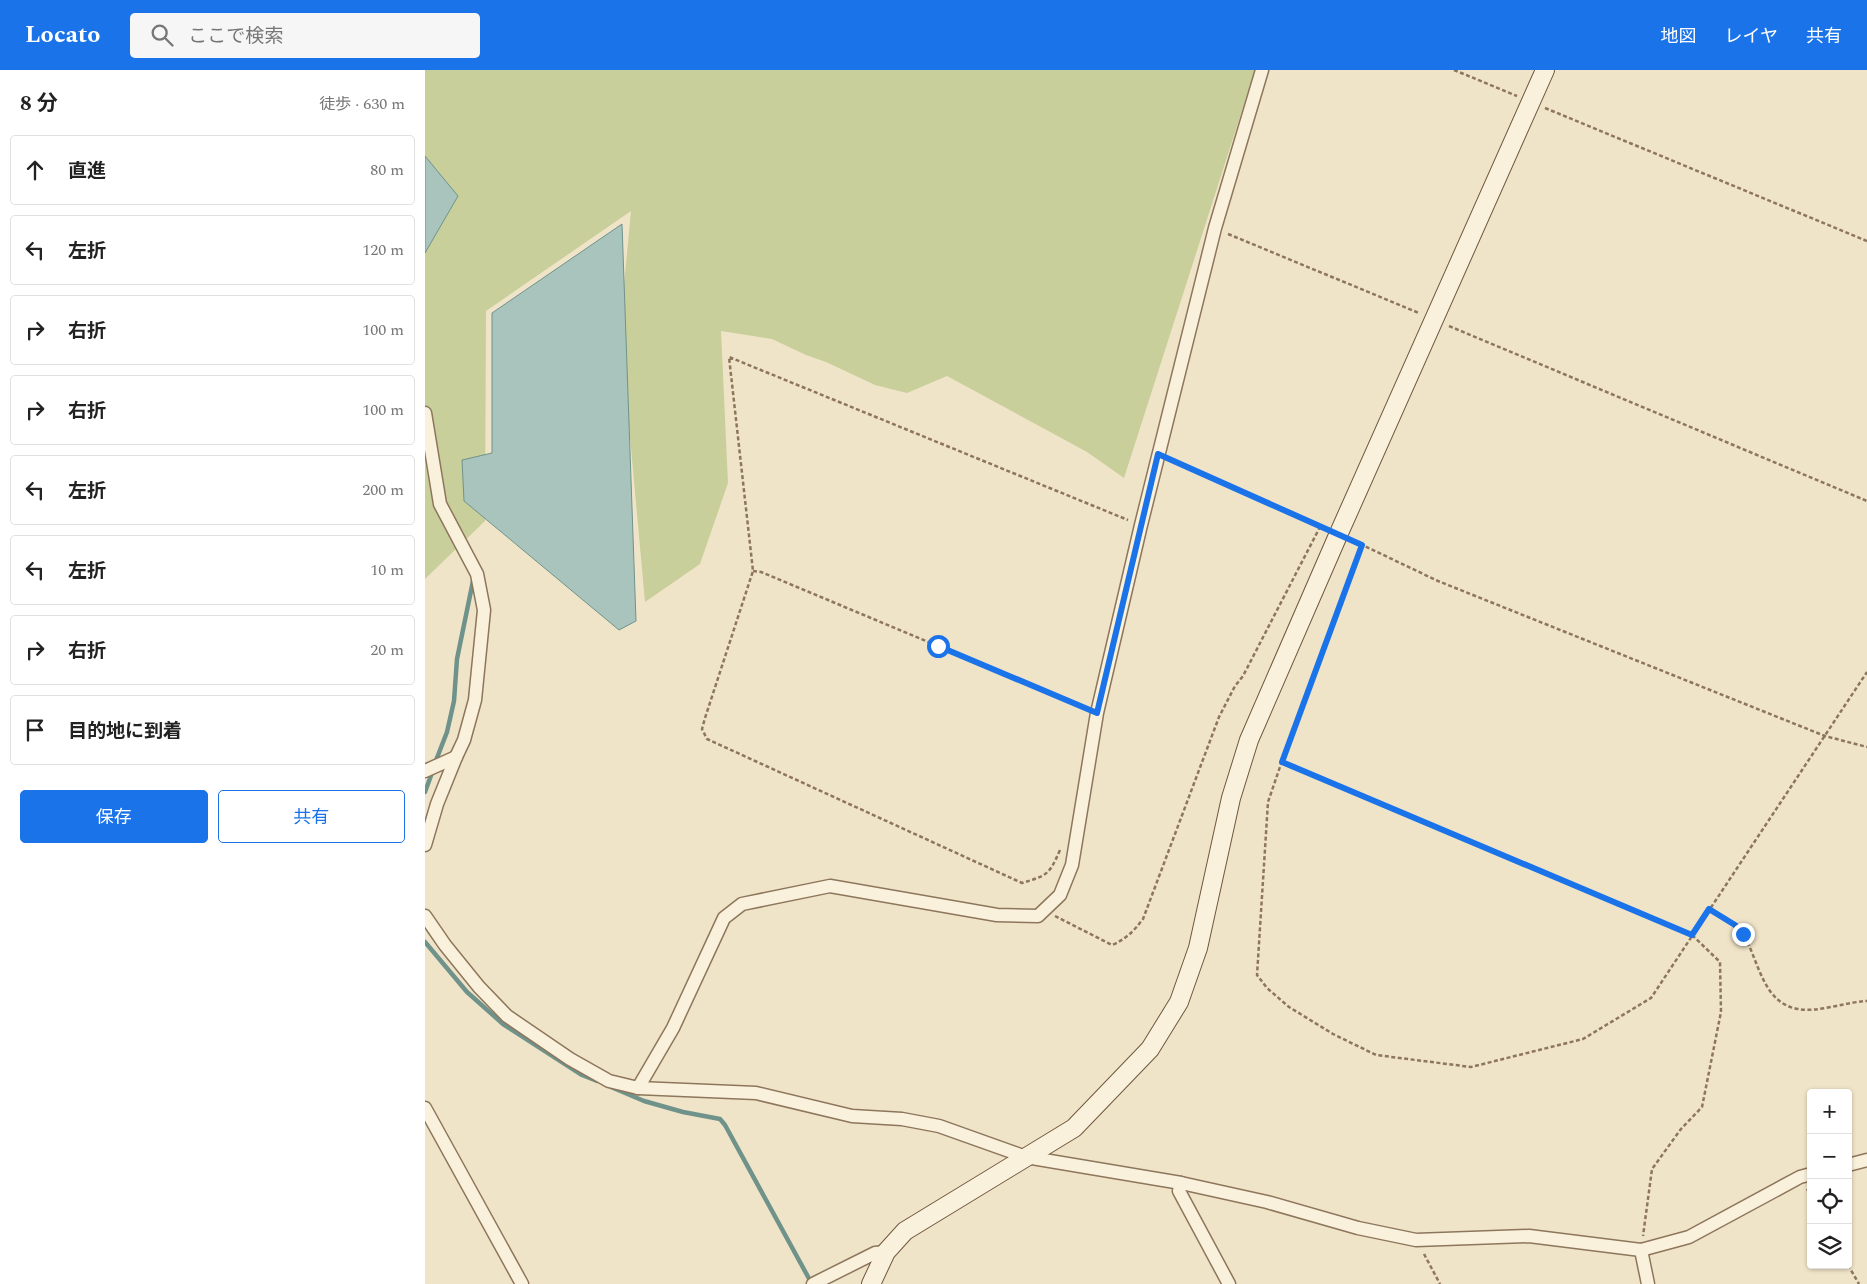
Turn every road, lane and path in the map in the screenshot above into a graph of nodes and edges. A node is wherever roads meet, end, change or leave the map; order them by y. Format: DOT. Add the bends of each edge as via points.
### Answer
graph roads {
  1 [pos="1261,70"];
  2 [pos="1454,70"];
  3 [pos="1545,70"];
  4 [pos="1531,102"];
  5 [pos="1215,228"];
  6 [pos="1867,241"];
  7 [pos="1434,319"];
  8 [pos="425,413"];
  9 [pos="1158,454"];
  10 [pos="1867,501"];
  11 [pos="1141,525"];
  12 [pos="1321,525"];
  13 [pos="1339,533"];
  14 [pos="1362,545"];
  15 [pos="753,571"];
  16 [pos="1867,672"];
  17 [pos="1097,713"];
  18 [pos="1825,736"];
  19 [pos="1867,747"];
  20 [pos="456,757"];
  21 [pos="1282,762"];
  22 [pos="425,771"];
  23 [pos="1076,842"];
  24 [pos="425,844"];
  25 [pos="1709,909"];
  26 [pos="1044,910"];
  27 [pos="425,916"];
  28 [pos="1692,935"];
  29 [pos="1867,1001"];
  30 [pos="639,1088"];
  31 [pos="425,1108"];
  32 [pos="1026,1157"];
  33 [pos="1867,1160"];
  34 [pos="1852,1164"];
  35 [pos="1807,1175"];
  36 [pos="1181,1183"];
  37 [pos="1416,1240"];
  38 [pos="1641,1250"];
  39 [pos="886,1252"];
  40 [pos="1850,1269"];
  41 [pos="523,1284"];
  42 [pos="813,1284"];
  43 [pos="871,1284"];
  44 [pos="1229,1284"];
  45 [pos="1440,1284"];
  46 [pos="1648,1284"];
  47 [pos="1859,1284"];
  1 -- 5 [label="street"];
  2 -- 4 [label="path"];
  3 -- 4 [label="street"];
  4 -- 6 [label="path"];
  4 -- 7 [label="street"];
  5 -- 7 [label="path"];
  5 -- 9 [label="street"];
  7 -- 10 [label="path"];
  7 -- 13 [label="street"];
  8 -- 20 [label="street" via="440,504 477,574 484,610 475,700"];
  9 -- 11 [label="street"];
  9 -- 12 [label="path"];
  11 -- 15 [label="path" via="729,357"];
  11 -- 17 [label="street"];
  12 -- 13 [label="path"];
  12 -- 26 [label="path" via="1219,717 1143,919 1124,940 1112,945"];
  13 -- 14 [label="path"];
  13 -- 32 [label="street" via="1249,740 1231,798 1198,948 1179,1002 1150,1049 1103,1099 1074,1128"];
  14 -- 18 [label="path" via="1437,581"];
  14 -- 21 [label="path"];
  15 -- 17 [label="path"];
  15 -- 23 [label="path" via="703,724 707,739 1022,883 1044,876 1052,868 1061,847"];
  16 -- 18 [label="path"];
  17 -- 23 [label="street"];
  18 -- 19 [label="path"];
  18 -- 25 [label="path"];
  20 -- 22 [label="street"];
  20 -- 24 [label="street"];
  21 -- 28 [label="path"];
  21 -- 28 [label="path" via="1268,802 1257,975 1289,1007 1376,1055 1471,1067 1583,1039 1649,1001"];
  23 -- 26 [label="street" via="1072,865 1060,895"];
  25 -- 28 [label="path"];
  25 -- 29 [label="path" via="1735,925 1743,934 1774,998 1797,1009"];
  26 -- 30 [label="street" via="1038,916 997,915 830,886 742,904 724,918 673,1028"];
  27 -- 30 [label="street" via="479,987 507,1016 570,1059 609,1080"];
  28 -- 38 [label="path" via="1720,962 1721,1012 1702,1107 1681,1129 1652,1169"];
  30 -- 32 [label="street" via="756,1093 852,1116 902,1119 939,1126"];
  31 -- 41 [label="street"];
  32 -- 36 [label="street"];
  32 -- 39 [label="street" via="905,1231"];
  33 -- 34 [label="street"];
  35 -- 38 [label="street" via="1689,1237"];
  36 -- 37 [label="street"];
  36 -- 44 [label="street" via="1179,1192"];
  37 -- 38 [label="street" via="1529,1236"];
  37 -- 45 [label="path"];
  38 -- 46 [label="street"];
  39 -- 42 [label="street" via="875,1252"];
  39 -- 43 [label="street"];
  40 -- 47 [label="path"];
}
